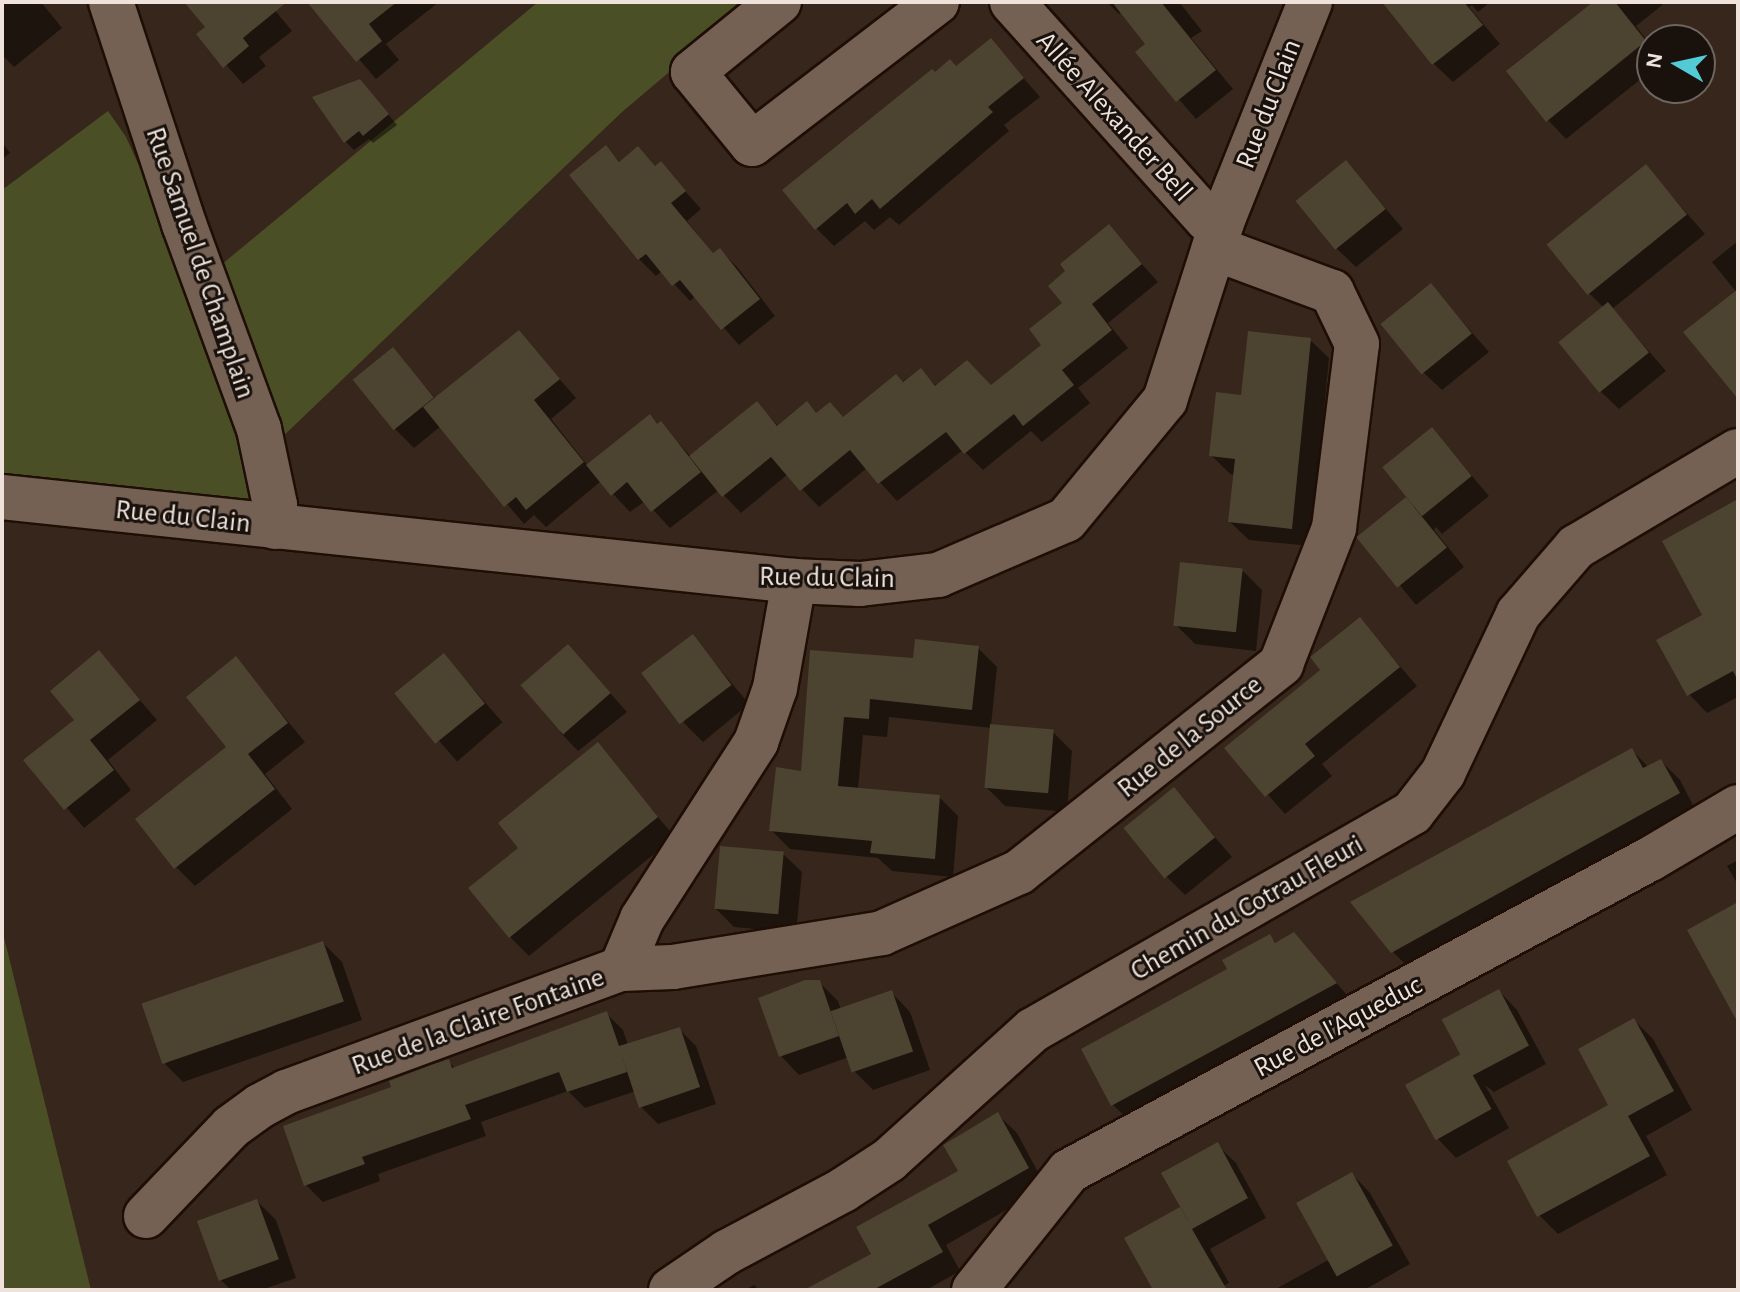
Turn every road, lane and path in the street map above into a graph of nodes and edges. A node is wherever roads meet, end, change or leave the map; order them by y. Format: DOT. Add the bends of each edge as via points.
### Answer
graph roads {
  1 [pos="111,2"];
  2 [pos="779,2"];
  3 [pos="937,2"];
  4 [pos="1012,2"];
  5 [pos="1310,2"];
  6 [pos="1218,235"];
  7 [pos="1738,451"];
  8 [pos="2,497"];
  9 [pos="275,527"];
  10 [pos="794,581"];
  11 [pos="1738,807"];
  12 [pos="621,969"];
  13 [pos="146,1216"];
  14 [pos="671,1290"];
  15 [pos="974,1290"];
  1 -- 9 [label="street, Rue Samuel de Champlain" via="259,429"];
  2 -- 3 [label="street" via="693,72 752,144"];
  4 -- 6 [label="street, Allée Alexander Bell"];
  5 -- 6 [label="street, Rue du Clain"];
  6 -- 10 [label="street, Rue du Clain" via="1165,400 1066,520 938,575 860,584"];
  6 -- 12 [label="street, Rue de la Source" via="1332,292 1357,344 1334,528 1281,664 1019,872 882,933 673,967"];
  7 -- 14 [label="street, Chemin du Cotrau Fleuri" via="1576,547 1518,614 1443,773 1412,813 1033,1030 889,1160"];
  8 -- 9 [label="street, Rue du Clain"];
  9 -- 10 [label="street, Rue du Clain"];
  10 -- 12 [label="street, Rue de la Claire Fontaine" via="775,688 756,742 642,919"];
  11 -- 15 [label="street, Rue de l'Aqueduc" via="1069,1171"];
  12 -- 13 [label="street, Rue de la Claire Fontaine" via="286,1092 231,1127"];
}
